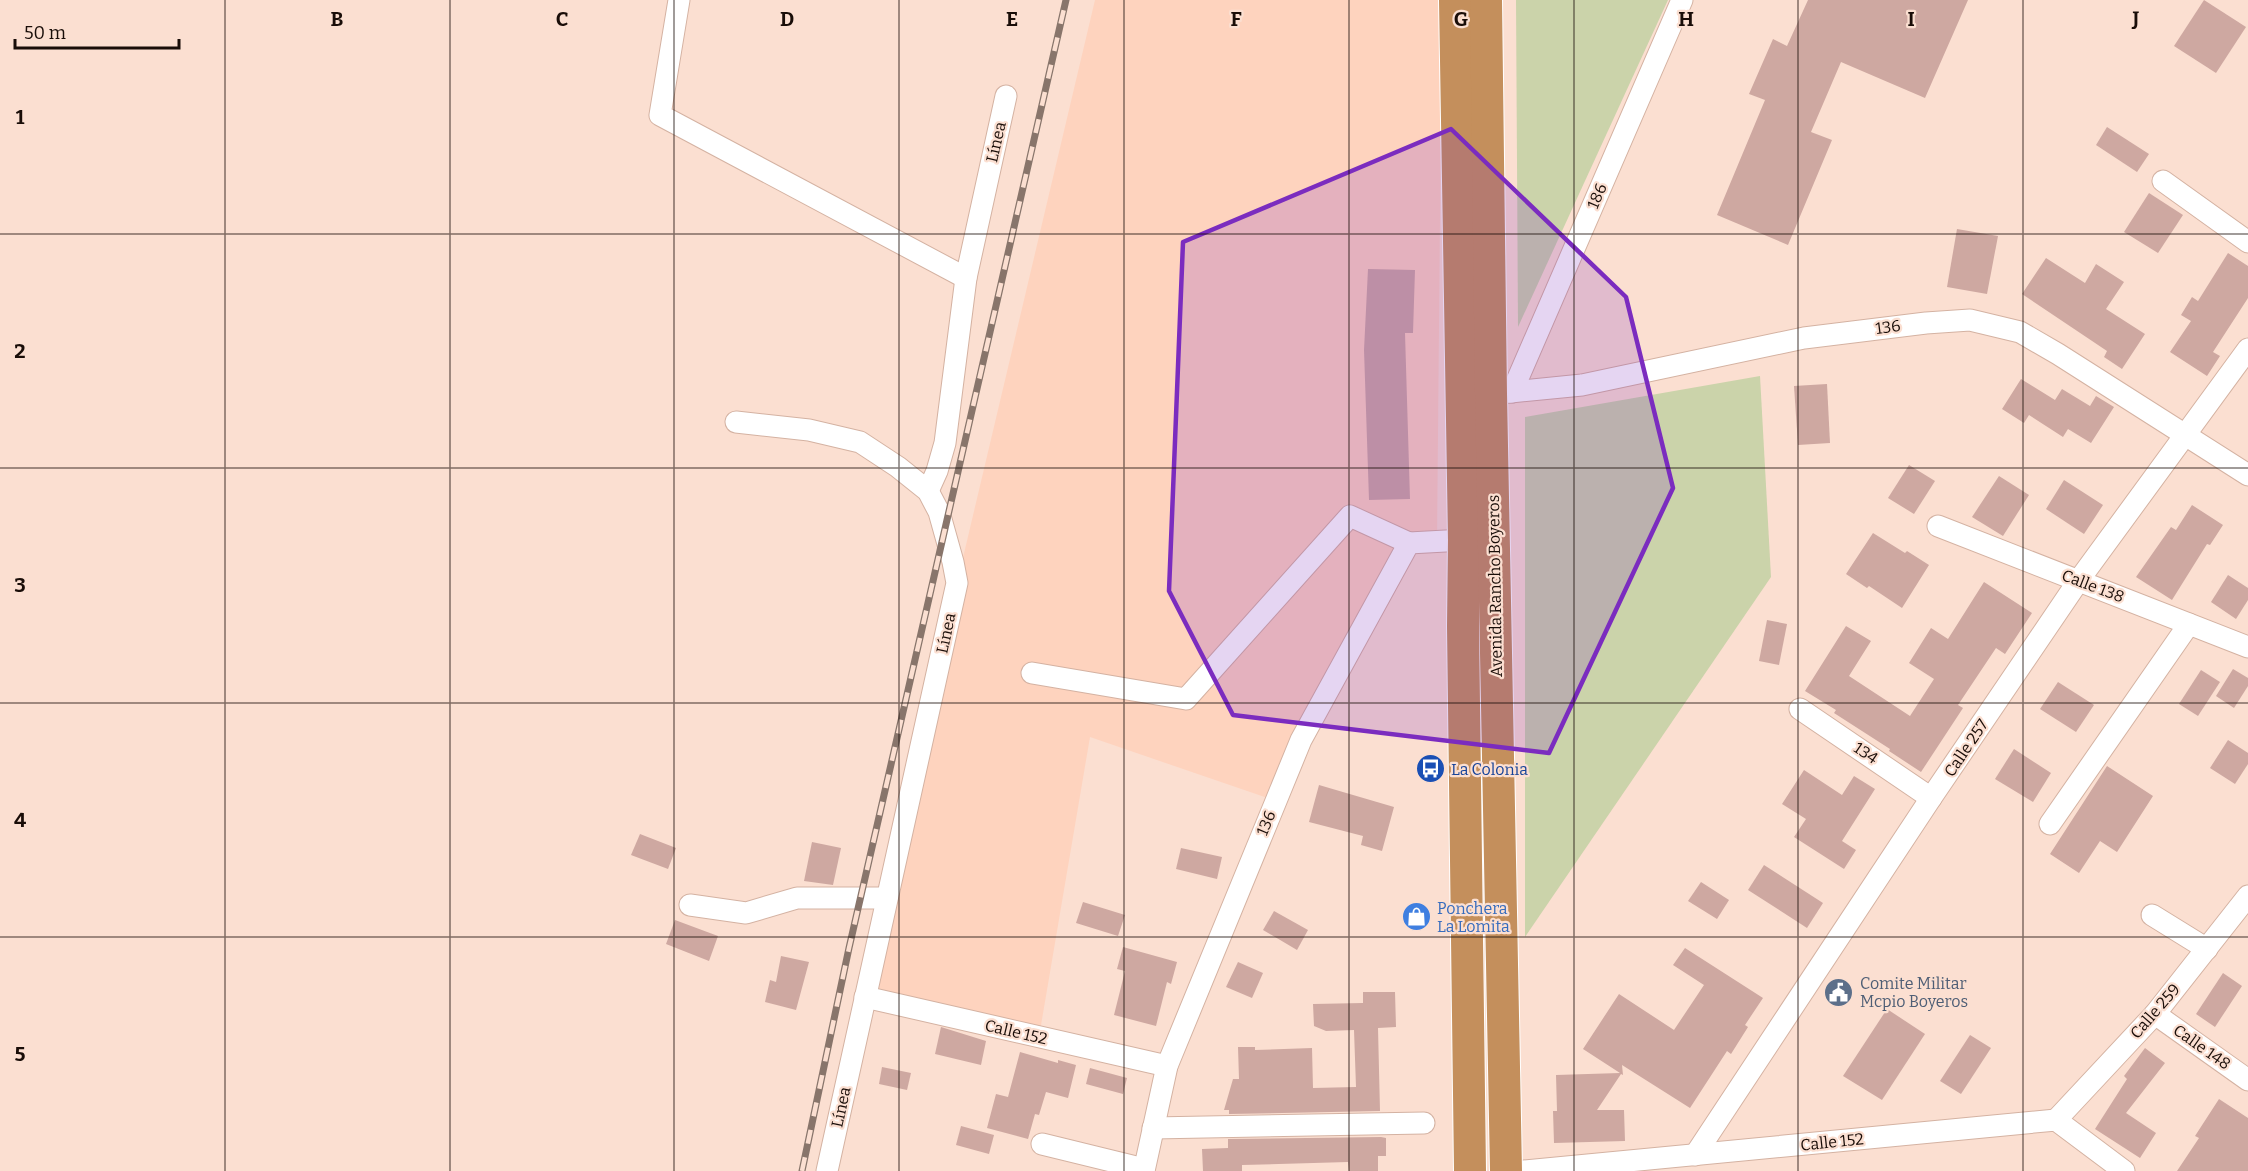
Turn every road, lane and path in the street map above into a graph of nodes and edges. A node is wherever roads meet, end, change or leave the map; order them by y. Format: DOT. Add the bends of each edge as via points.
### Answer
graph roads {
  1 [pos="679,0"];
  2 [pos="1455,0"];
  3 [pos="1486,0"];
  4 [pos="1682,0"];
  5 [pos="1006,96"];
  6 [pos="2163,181"];
  7 [pos="2248,242"];
  8 [pos="966,278"];
  9 [pos="2248,349"];
  10 [pos="1501,393"];
  11 [pos="736,422"];
  12 [pos="2184,434"];
  13 [pos="2248,475"];
  14 [pos="928,491"];
  15 [pos="1938,526"];
  16 [pos="1464,540"];
  17 [pos="1409,543"];
  18 [pos="2079,580"];
  19 [pos="2189,624"];
  20 [pos="2248,646"];
  21 [pos="1032,673"];
  22 [pos="1800,709"];
  23 [pos="1931,798"];
  24 [pos="2050,824"];
  25 [pos="2248,896"];
  26 [pos="887,898"];
  27 [pos="690,905"];
  28 [pos="2152,915"];
  29 [pos="2206,949"];
  30 [pos="866,997"];
  31 [pos="2156,1014"];
  32 [pos="1167,1066"];
  33 [pos="2248,1080"];
  34 [pos="2055,1120"];
  35 [pos="1424,1123"];
  36 [pos="1153,1128"];
  37 [pos="1042,1144"];
  38 [pos="1695,1155"];
  39 [pos="1144,1170"];
  40 [pos="827,1171"];
  41 [pos="1470,1171"];
  42 [pos="1506,1171"];
  43 [pos="1524,1171"];
  44 [pos="2124,1171"];
  1 -- 8 [label="street" via="660,115"];
  2 -- 16 [label="highway, Avenida Rancho Boyeros"];
  3 -- 10 [label="highway, Avenida Rancho Boyeros"];
  4 -- 10 [label="street, 186"];
  5 -- 8 [label="street, Línea"];
  6 -- 7 [label="street"];
  8 -- 14 [label="street, Línea" via="945,443"];
  9 -- 12 [label="street, Calle 257"];
  10 -- 12 [label="street, 136" via="1582,385 1804,338 1970,320 2020,332"];
  10 -- 42 [label="highway, Avenida Rancho Boyeros"];
  11 -- 14 [label="street" via="809,430 860,442"];
  12 -- 13 [label="street, 136"];
  12 -- 18 [label="street, Calle 257"];
  14 -- 26 [label="street, Línea" via="939,512 957,583"];
  15 -- 18 [label="street, Calle 138"];
  16 -- 17 [label="street"];
  16 -- 41 [label="highway, Avenida Rancho Boyeros"];
  17 -- 21 [label="street" via="1350,516 1186,699"];
  17 -- 32 [label="street, 136" via="1301,740"];
  18 -- 19 [label="street, Calle 138"];
  18 -- 23 [label="street, Calle 257"];
  19 -- 20 [label="street, Calle 138"];
  19 -- 24 [label="street"];
  22 -- 23 [label="street, 134"];
  23 -- 38 [label="street, Calle 257"];
  25 -- 29 [label="street, Calle 259"];
  26 -- 27 [label="street" via="796,898 746,914"];
  26 -- 30 [label="street, Línea"];
  28 -- 29 [label="street"];
  29 -- 31 [label="street, Calle 259"];
  30 -- 32 [label="street, Calle 152"];
  30 -- 40 [label="street, Línea"];
  31 -- 33 [label="street, Calle 148"];
  31 -- 34 [label="street, Calle 259"];
  32 -- 36 [label="street, 136"];
  34 -- 38 [label="street, Calle 152"];
  34 -- 44 [label="street"];
  35 -- 36 [label="street"];
  36 -- 39 [label="street, 136"];
  37 -- 39 [label="street"];
  38 -- 43 [label="street, Calle 152"];
}
